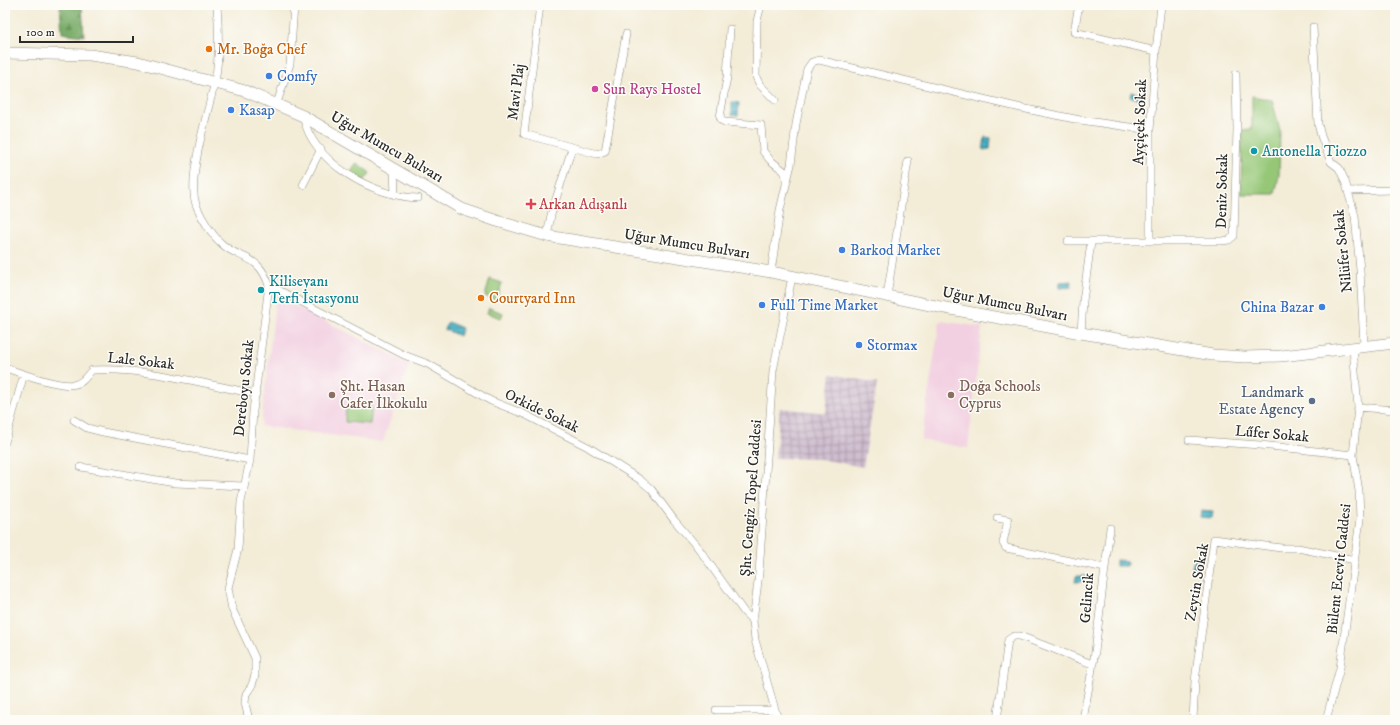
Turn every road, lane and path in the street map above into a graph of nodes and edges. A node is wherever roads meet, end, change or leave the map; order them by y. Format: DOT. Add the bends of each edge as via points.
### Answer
graph roads {
  1 [pos="217,5"];
  2 [pos="294,5"];
  3 [pos="540,5"];
  4 [pos="761,5"];
  5 [pos="1079,5"];
  6 [pos="1162,5"];
  7 [pos="1312,27"];
  8 [pos="730,29"];
  9 [pos="626,34"];
  10 [pos="1156,51"];
  11 [pos="5,53"];
  12 [pos="1236,74"];
  13 [pos="215,82"];
  14 [pos="775,100"];
  15 [pos="277,103"];
  16 [pos="303,116"];
  17 [pos="1150,130"];
  18 [pos="572,148"];
  19 [pos="321,149"];
  20 [pos="908,161"];
  21 [pos="394,169"];
  22 [pos="303,185"];
  23 [pos="786,185"];
  24 [pos="1395,190"];
  25 [pos="1348,191"];
  26 [pos="395,194"];
  27 [pos="418,198"];
  28 [pos="547,236"];
  29 [pos="1068,241"];
  30 [pos="1150,241"];
  31 [pos="1091,242"];
  32 [pos="771,272"];
  33 [pos="792,277"];
  34 [pos="269,285"];
  35 [pos="887,296"];
  36 [pos="1081,333"];
  37 [pos="1395,343"];
  38 [pos="1359,347"];
  39 [pos="5,368"];
  40 [pos="24,374"];
  41 [pos="256,394"];
  42 [pos="1358,407"];
  43 [pos="1395,410"];
  44 [pos="74,420"];
  45 [pos="1189,440"];
  46 [pos="5,442"];
  47 [pos="1353,455"];
  48 [pos="250,460"];
  49 [pos="81,467"];
  50 [pos="244,486"];
  51 [pos="997,518"];
  52 [pos="1110,528"];
  53 [pos="1356,560"];
  54 [pos="1105,568"];
  55 [pos="753,621"];
  56 [pos="1092,664"];
  57 [pos="716,710"];
  58 [pos="775,710"];
  59 [pos="249,720"];
  60 [pos="778,720"];
  61 [pos="997,720"];
  62 [pos="1082,720"];
  63 [pos="1193,720"];
  64 [pos="1326,720"];
  1 -- 13 [label="street" via="219,53"];
  2 -- 15 [label="street" via="290,64"];
  3 -- 18 [label="street, Mavi Plaj" via="524,134"];
  4 -- 14 [label="street" via="757,20 756,77 760,85"];
  5 -- 10 [label="street" via="1074,32"];
  6 -- 10 [label="street, Ayçiçek Sokak"];
  7 -- 25 [label="street, Nilüfer Sokak" via="1318,124 1331,162 1339,168"];
  8 -- 23 [label="street" via="727,77 720,117 725,122 761,125 763,151 784,171"];
  9 -- 18 [label="street" via="607,148 597,154"];
  10 -- 17 [label="street, Ayçiçek Sokak"];
  11 -- 13 [label="main road, Uğur Mumcu Bulvarı" via="90,55 138,62"];
  12 -- 30 [label="street, Deniz Sokak" via="1234,236 1222,241"];
  13 -- 15 [label="main road, Uğur Mumcu Bulvarı"];
  13 -- 34 [label="street" via="194,176 193,192 196,206 223,245 259,266"];
  15 -- 16 [label="main road, Uğur Mumcu Bulvarı"];
  16 -- 19 [label="street" via="306,129"];
  16 -- 21 [label="main road, Uğur Mumcu Bulvarı"];
  17 -- 23 [label="street" via="1021,108 819,60 812,62 807,69"];
  17 -- 30 [label="street, Ayçiçek Sokak"];
  18 -- 28 [label="street"];
  19 -- 22 [label="street"];
  19 -- 26 [label="street" via="340,170 361,183"];
  20 -- 35 [label="street"];
  21 -- 26 [label="street"];
  21 -- 28 [label="main road, Uğur Mumcu Bulvarı" via="462,209"];
  23 -- 32 [label="street"];
  24 -- 25 [label="street"];
  25 -- 38 [label="street, Nilüfer Sokak" via="1355,216 1360,270"];
  26 -- 27 [label="street"];
  28 -- 32 [label="main road, Uğur Mumcu Bulvarı"];
  29 -- 31 [label="street, Deniz Sokak"];
  30 -- 31 [label="street, Deniz Sokak"];
  31 -- 36 [label="street"];
  32 -- 33 [label="main road, Uğur Mumcu Bulvarı"];
  33 -- 35 [label="main road, Uğur Mumcu Bulvarı"];
  33 -- 55 [label="street, Şht. Cengiz Topel Caddesi" via="773,371 759,573"];
  34 -- 41 [label="street, Dereboyu Sokak"];
  34 -- 55 [label="street, Orkide Sokak" via="404,355 428,364 491,401 524,414 588,447 632,474 651,489"];
  35 -- 36 [label="main road, Uğur Mumcu Bulvarı"];
  36 -- 38 [label="main road, Uğur Mumcu Bulvarı" via="1213,355 1244,357 1281,356"];
  37 -- 38 [label="main road, Uğur Mumcu Bulvarı"];
  38 -- 42 [label="street, Bülent Ecevit Caddesi"];
  39 -- 40 [label="street, Lale Sokak"];
  40 -- 41 [label="street, Lale Sokak" via="55,383 75,384 82,381 92,370 103,369 168,376"];
  40 -- 46 [label="street"];
  41 -- 48 [label="street, Dereboyu Sokak"];
  42 -- 43 [label="street"];
  42 -- 47 [label="street, Bülent Ecevit Caddesi"];
  44 -- 48 [label="street" via="87,428 103,432"];
  45 -- 47 [label="street, Lűfer Sokak"];
  47 -- 53 [label="street, Bülent Ecevit Caddesi" via="1359,491 1360,519"];
  48 -- 50 [label="street, Dereboyu Sokak"];
  49 -- 50 [label="street" via="175,483"];
  50 -- 59 [label="street, Dereboyu Sokak" via="238,549 228,588 232,609 255,658 255,674 245,703"];
  51 -- 54 [label="street, Gelincik" via="1008,520 1003,543 1006,548"];
  52 -- 54 [label="street"];
  53 -- 63 [label="street, Zeytin Sokak" via="1298,548 1214,539 1195,681"];
  53 -- 64 [label="street, Bülent Ecevit Caddesi" via="1340,668"];
  54 -- 56 [label="street, Gelincik"];
  55 -- 58 [label="street, Şht. Cengiz Topel Caddesi" via="755,640"];
  56 -- 61 [label="street" via="1020,636 1014,636 1008,640"];
  56 -- 62 [label="street, Gelincik"];
  57 -- 58 [label="street"];
  58 -- 60 [label="street, Şht. Cengiz Topel Caddesi"];
}
